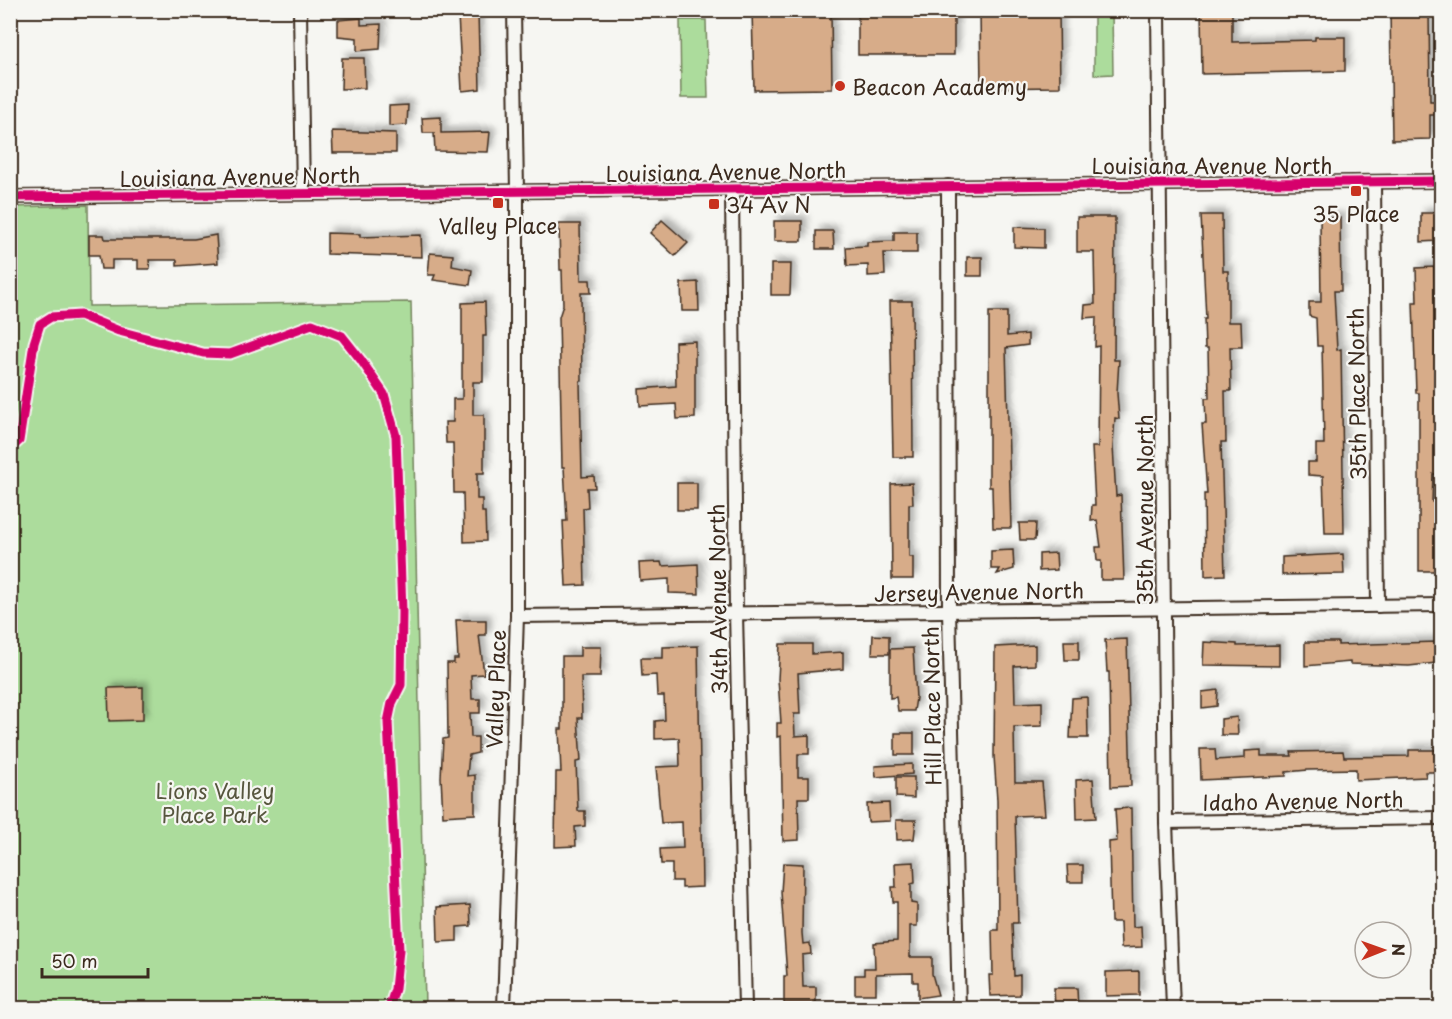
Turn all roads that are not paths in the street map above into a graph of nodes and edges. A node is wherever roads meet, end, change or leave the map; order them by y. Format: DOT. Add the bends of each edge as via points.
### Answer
graph roads {
  1 [pos="300,10"];
  2 [pos="514,10"];
  3 [pos="1158,10"];
  4 [pos="1442,181"];
  5 [pos="1374,182"];
  6 [pos="1161,183"];
  7 [pos="948,186"];
  8 [pos="732,189"];
  9 [pos="517,191"];
  10 [pos="303,193"];
  11 [pos="10,197"];
  12 [pos="1442,605"];
  13 [pos="1378,606"];
  14 [pos="1164,608"];
  15 [pos="948,610"];
  16 [pos="736,613"];
  17 [pos="517,616"];
  18 [pos="1442,818"];
  19 [pos="1166,822"];
  20 [pos="504,1008"];
  21 [pos="746,1008"];
  22 [pos="958,1008"];
  23 [pos="1173,1008"];
  1 -- 10 [label="street"];
  2 -- 9 [label="street, Valley Place"];
  3 -- 6 [label="street, 35th Avenue North"];
  4 -- 5 [label="street, Louisiana Avenue North"];
  5 -- 6 [label="street, Louisiana Avenue North"];
  5 -- 13 [label="street, 35th Place North"];
  6 -- 7 [label="street, Louisiana Avenue North"];
  6 -- 14 [label="street, 35th Avenue North"];
  7 -- 8 [label="street, Louisiana Avenue North"];
  7 -- 15 [label="street, Hill Place North"];
  8 -- 9 [label="street, Louisiana Avenue North"];
  8 -- 16 [label="street, 34th Avenue North"];
  9 -- 10 [label="street, Louisiana Avenue North"];
  9 -- 17 [label="street, Valley Place"];
  10 -- 11 [label="street, Louisiana Avenue North"];
  12 -- 13 [label="street, Jersey Avenue North"];
  13 -- 14 [label="street, Jersey Avenue North"];
  14 -- 15 [label="street, Jersey Avenue North"];
  14 -- 19 [label="street, 35th Avenue North"];
  15 -- 16 [label="street, Jersey Avenue North"];
  15 -- 22 [label="street, Hill Place North"];
  16 -- 17 [label="street, Jersey Avenue North"];
  16 -- 21 [label="street, 34th Avenue North"];
  17 -- 20 [label="street, Valley Place"];
  18 -- 19 [label="street, Idaho Avenue North"];
  19 -- 23 [label="street, 35th Avenue North"];
}
